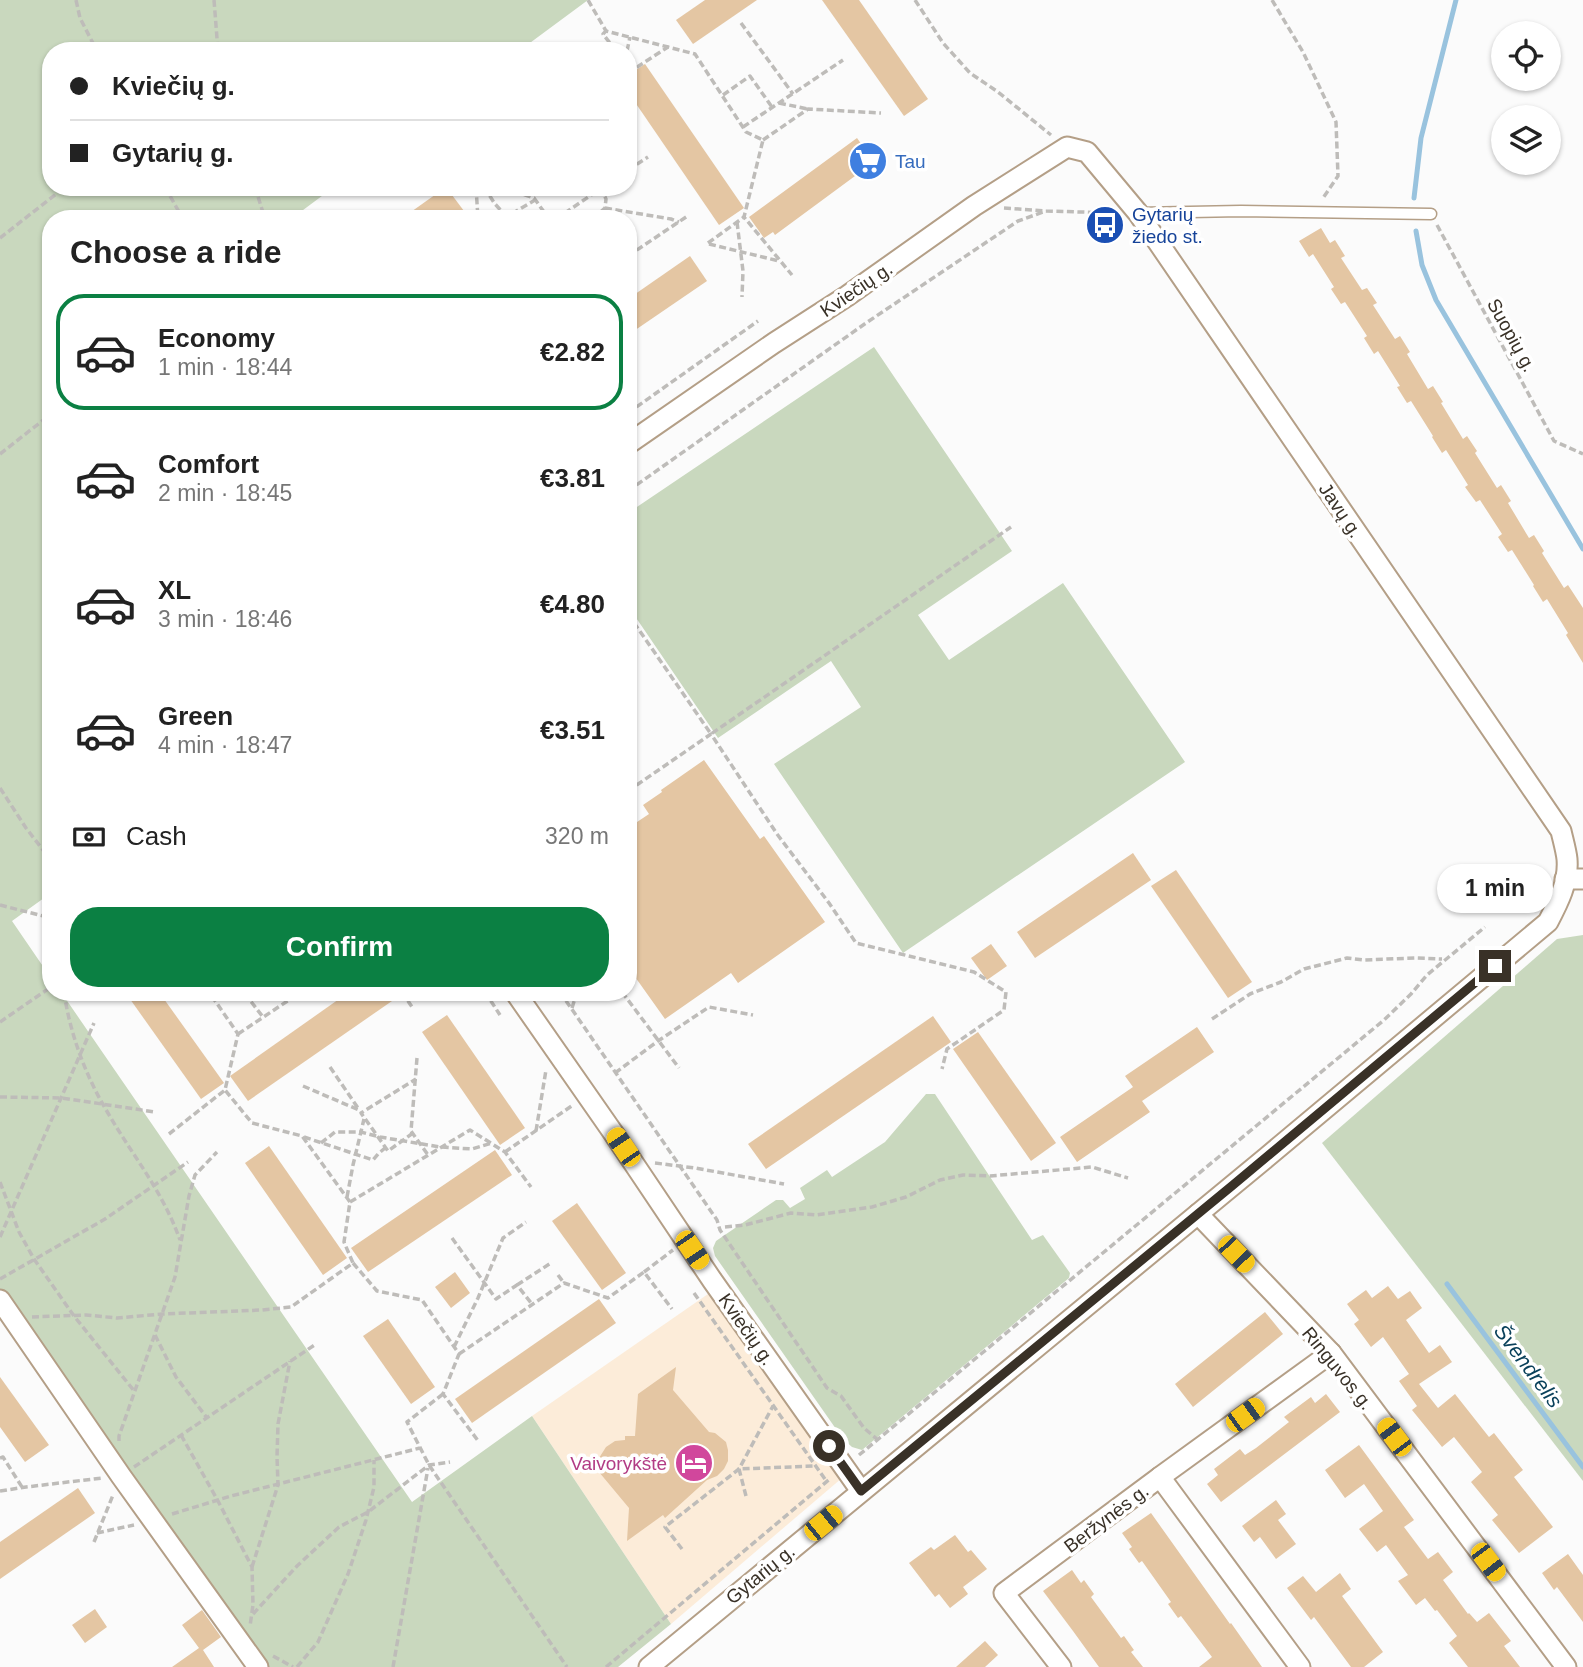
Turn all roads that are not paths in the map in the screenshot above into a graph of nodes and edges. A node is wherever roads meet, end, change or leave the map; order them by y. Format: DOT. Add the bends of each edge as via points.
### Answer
graph roads {
  1 [pos="1067,147"];
  2 [pos="1138,213"];
  3 [pos="1431,214"];
  4 [pos="637,438"];
  5 [pos="1574,879"];
  6 [pos="521,1001"];
  7 [pos="1198,1214"];
  8 [pos="0,1300"];
  9 [pos="1331,1353"];
  10 [pos="1160,1477"];
  11 [pos="861,1491"];
  12 [pos="258,1667"];
  13 [pos="649,1667"];
  14 [pos="1061,1667"];
  15 [pos="1300,1667"];
  16 [pos="1566,1667"];
  1 -- 2 [label="street, Javų g." via="1087,152"];
  1 -- 4 [label="street, Kviečių g."];
  2 -- 3 [label="lane"];
  2 -- 5 [label="street, Javų g." via="1561,831"];
  5 -- 7 [label="street, Gytarių g." via="1548,922"];
  6 -- 11 [label="street, Kviečių g."];
  7 -- 9 [label="street, Ringuvos g."];
  7 -- 11 [label="street, Gytarių g."];
  8 -- 12 [label="street"];
  9 -- 10 [label="street"];
  9 -- 16 [label="street, Ringuvos g."];
  10 -- 14 [label="street, Beržynės g." via="1004,1593"];
  10 -- 15 [label="street, Beržynės g."];
  11 -- 13 [label="street, Gytarių g."];
}
